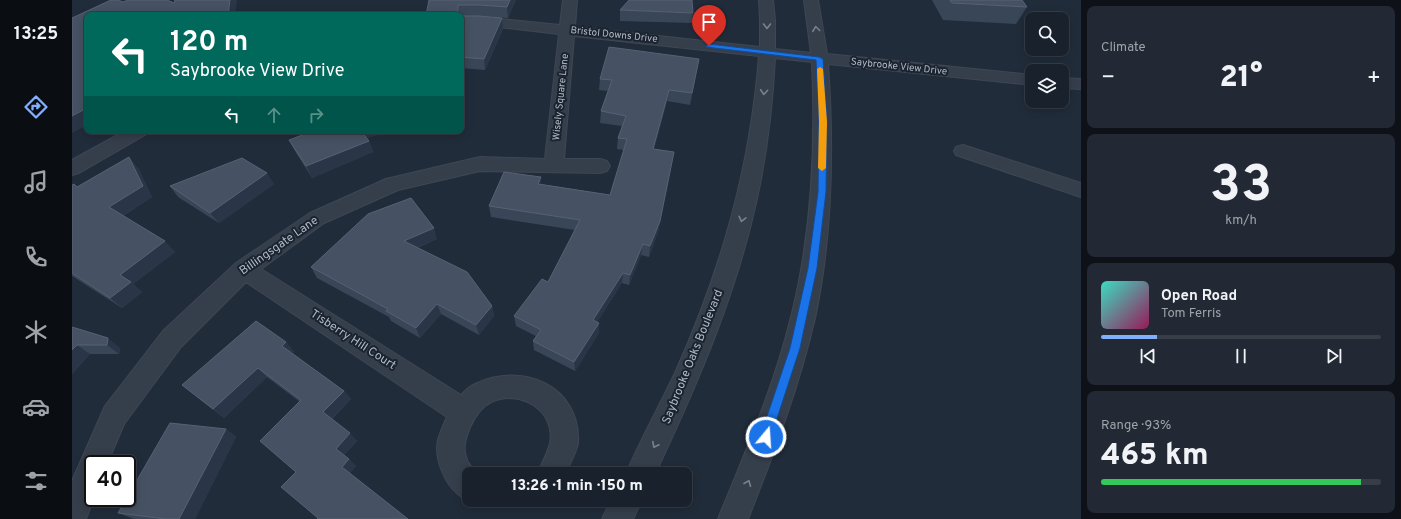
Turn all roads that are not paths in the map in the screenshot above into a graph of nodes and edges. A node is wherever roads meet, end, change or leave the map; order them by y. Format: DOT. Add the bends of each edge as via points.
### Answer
graph roads {
  1 [pos="570,0"];
  2 [pos="766,0"];
  3 [pos="810,0"];
  4 [pos="464,21"];
  5 [pos="568,30"];
  6 [pos="767,53"];
  7 [pos="819,59"];
  8 [pos="1025,79"];
  9 [pos="1069,83"];
  10 [pos="1081,84"];
  11 [pos="134,134"];
  12 [pos="963,151"];
  13 [pos="554,164"];
  14 [pos="600,166"];
  15 [pos="72,168"];
  16 [pos="1081,190"];
  17 [pos="244,269"];
  18 [pos="462,411"];
  19 [pos="97,455"];
  20 [pos="556,467"];
  21 [pos="644,467"];
  22 [pos="462,479"];
  23 [pos="84,487"];
  24 [pos="624,507"];
  25 [pos="72,517"];
  26 [pos="618,519"];
  27 [pos="733,519"];
  1 -- 5 [label="street, Wisely Square Lane"];
  2 -- 6 [label="street, Saybrooke Oaks Boulevard, one-way"];
  7 -- 3 [label="street, one-way"];
  4 -- 5 [label="street, Bristol Downs Drive"];
  5 -- 6 [label="street, Bristol Downs Drive"];
  5 -- 13 [label="street, Wisely Square Lane"];
  6 -- 7 [label="street, Saybrooke View Drive"];
  6 -- 21 [label="street, Saybrooke Oaks Boulevard, one-way" via="753,176 733,253 708,326"];
  7 -- 8 [label="street, Saybrooke View Drive"];
  27 -- 7 [label="street, one-way" via="761,452 795,348 813,268 822,192 823,122"];
  9 -- 10 [label="street"];
  11 -- 15 [label="street"];
  12 -- 16 [label="street"];
  13 -- 14 [label="street, Billingsgate Lane"];
  13 -- 17 [label="street, Billingsgate Lane" via="480,164 393,184 317,218"];
  17 -- 18 [label="street, Tisberry Hill Court"];
  17 -- 19 [label="street, Billingsgate Lane" via="172,339 114,415"];
  18 -- 20 [label="street" via="476,397 493,389 511,385 529,388 544,396 557,408 564,425 565,444"];
  18 -- 22 [label="street" via="454,427 450,445 454,464"];
  23 -- 25 [label="street, Billingsgate Lane"];
  24 -- 26 [label="street"];
}
